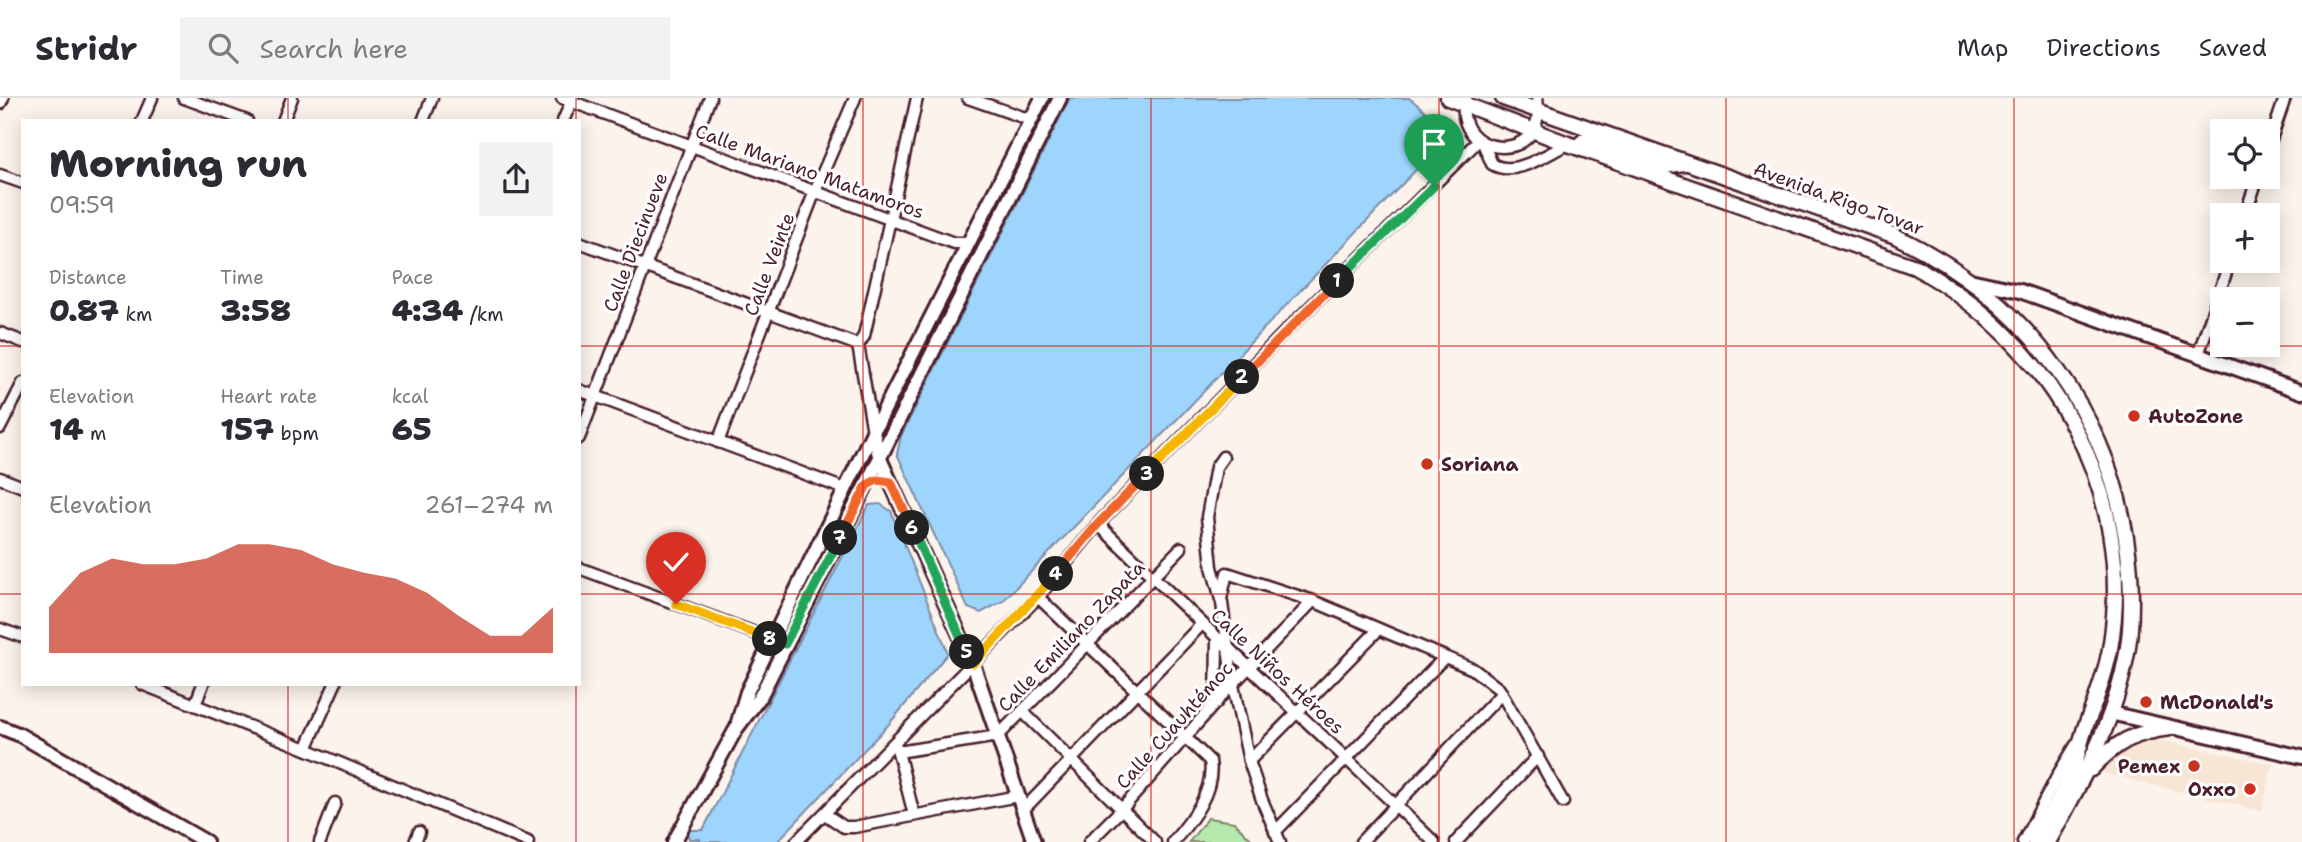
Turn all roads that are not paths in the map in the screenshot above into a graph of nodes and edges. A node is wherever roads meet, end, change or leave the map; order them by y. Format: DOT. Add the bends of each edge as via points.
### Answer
graph roads {
  1 [pos="3,98"];
  2 [pos="152,98"];
  3 [pos="184,98"];
  4 [pos="292,98"];
  5 [pos="432,98"];
  6 [pos="709,98"];
  7 [pos="855,98"];
  8 [pos="917,98"];
  9 [pos="968,98"];
  10 [pos="1042,98"];
  11 [pos="1060,98"];
  12 [pos="1448,98"];
  13 [pos="1503,98"];
  14 [pos="2285,98"];
  15 [pos="569,99"];
  16 [pos="1465,101"];
  17 [pos="0,104"];
  18 [pos="1539,105"];
  19 [pos="143,119"];
  20 [pos="242,119"];
  21 [pos="284,119"];
  22 [pos="425,119"];
  23 [pos="564,119"];
  24 [pos="2278,119"];
  25 [pos="1031,120"];
  26 [pos="1534,131"];
  27 [pos="1481,141"];
  28 [pos="691,145"];
  29 [pos="1573,145"];
  30 [pos="1689,162"];
  31 [pos="0,175"];
  32 [pos="21,182"];
  33 [pos="815,191"];
  34 [pos="1770,193"];
  35 [pos="1762,212"];
  36 [pos="890,218"];
  37 [pos="581,243"];
  38 [pos="968,243"];
  39 [pos="644,266"];
  40 [pos="2226,273"];
  41 [pos="1970,280"];
  42 [pos="770,313"];
  43 [pos="0,333"];
  44 [pos="21,341"];
  45 [pos="858,345"];
  46 [pos="2198,355"];
  47 [pos="21,387"];
  48 [pos="581,391"];
  49 [pos="2302,392"];
  50 [pos="594,396"];
  51 [pos="0,428"];
  52 [pos="581,432"];
  53 [pos="873,432"];
  54 [pos="718,442"];
  55 [pos="1223,457"];
  56 [pos="880,459"];
  57 [pos="0,478"];
  58 [pos="891,482"];
  59 [pos="867,485"];
  60 [pos="21,487"];
  61 [pos="845,489"];
  62 [pos="1098,524"];
  63 [pos="1181,548"];
  64 [pos="581,569"];
  65 [pos="1152,577"];
  66 [pos="1038,597"];
  67 [pos="1221,599"];
  68 [pos="1313,601"];
  69 [pos="1201,625"];
  70 [pos="0,629"];
  71 [pos="1378,630"];
  72 [pos="21,636"];
  73 [pos="772,639"];
  74 [pos="1217,639"];
  75 [pos="785,644"];
  76 [pos="1087,645"];
  77 [pos="1230,649"];
  78 [pos="1444,658"];
  79 [pos="973,664"];
  80 [pos="1250,666"];
  81 [pos="2105,673"];
  82 [pos="1233,685"];
  83 [pos="147,686"];
  84 [pos="202,686"];
  85 [pos="334,686"];
  86 [pos="1136,691"];
  87 [pos="1502,693"];
  88 [pos="1216,703"];
  89 [pos="195,705"];
  90 [pos="1023,712"];
  91 [pos="1297,712"];
  92 [pos="2110,713"];
  93 [pos="0,727"];
  94 [pos="2170,728"];
  95 [pos="736,729"];
  96 [pos="2084,733"];
  97 [pos="998,736"];
  98 [pos="1186,739"];
  99 [pos="896,741"];
  100 [pos="306,748"];
  101 [pos="898,752"];
  102 [pos="1538,756"];
  103 [pos="2302,757"];
  104 [pos="1347,759"];
  105 [pos="1070,761"];
  106 [pos="1249,761"];
  107 [pos="2082,778"];
  108 [pos="1018,796"];
  109 [pos="1563,802"];
  110 [pos="335,803"];
  111 [pos="1396,805"];
  112 [pos="1024,809"];
  113 [pos="1121,810"];
  114 [pos="825,814"];
  115 [pos="914,815"];
  116 [pos="1278,837"];
  117 [pos="2051,838"];
  118 [pos="206,842"];
  119 [pos="320,842"];
  120 [pos="528,842"];
  121 [pos="674,842"];
  122 [pos="796,842"];
  123 [pos="1034,842"];
  124 [pos="1089,842"];
  125 [pos="1155,842"];
  126 [pos="1173,842"];
  127 [pos="1361,842"];
  128 [pos="1434,842"];
  129 [pos="1456,842"];
  130 [pos="2023,842"];
  131 [pos="2035,842"];
  1 -- 17 [label="street"];
  2 -- 19 [label="street"];
  3 -- 20 [label="street"];
  4 -- 21 [label="street"];
  5 -- 22 [label="street"];
  6 -- 28 [label="street, Calle Diecinueve"];
  7 -- 33 [label="street, Calle Veinte"];
  8 -- 36 [label="street"];
  9 -- 25 [label="street"];
  10 -- 25 [label="main road"];
  11 -- 56 [label="main road"];
  12 -- 16 [label="highway, Avenida Rigo Tovar"];
  13 -- 18 [label="highway, Avenida Rigo Tovar"];
  14 -- 24 [label="street"];
  15 -- 23 [label="street"];
  15 -- 28 [label="street, Calle Mariano Matamoros"];
  16 -- 26 [label="highway, Avenida Rigo Tovar"];
  16 -- 27 [label="street" via="1468,128"];
  18 -- 26 [label="street"];
  18 -- 30 [label="highway, Avenida Rigo Tovar"];
  25 -- 38 [label="main road"];
  26 -- 27 [label="street" via="1508,148"];
  26 -- 29 [label="highway, Avenida Rigo Tovar"];
  27 -- 29 [label="street" via="1492,164 1504,169"];
  27 -- 62 [label="street" via="1285,332"];
  28 -- 33 [label="street, Calle Mariano Matamoros"];
  28 -- 39 [label="street, Calle Diecinueve"];
  29 -- 30 [label="highway" via="1588,138 1663,166"];
  29 -- 35 [label="highway, Avenida Rigo Tovar"];
  30 -- 34 [label="highway, Avenida Rigo Tovar"];
  31 -- 32 [label="street"];
  33 -- 36 [label="street, Calle Mariano Matamoros"];
  33 -- 42 [label="street, Calle Veinte"];
  34 -- 35 [label="highway"];
  34 -- 41 [label="highway, Avenida Rigo Tovar" via="1893,235"];
  35 -- 81 [label="highway, Avenida Rigo Tovar" via="1934,277 1987,315 2046,380 2087,456 2107,519 2115,582"];
  36 -- 38 [label="street, Calle Mariano Matamoros" via="954,243"];
  36 -- 45 [label="street"];
  37 -- 39 [label="street"];
  38 -- 53 [label="main road"];
  39 -- 42 [label="street"];
  39 -- 50 [label="street, Calle Diecinueve"];
  40 -- 46 [label="street"];
  41 -- 46 [label="main road" via="2020,291"];
  41 -- 92 [label="highway, Avenida Rigo Tovar" via="2016,319 2059,370 2109,470 2125,533 2132,600 2126,662"];
  42 -- 45 [label="street"];
  42 -- 54 [label="street, Calle Veinte"];
  43 -- 44 [label="street"];
  45 -- 53 [label="street"];
  46 -- 49 [label="main road"];
  47 -- 51 [label="street"];
  48 -- 50 [label="street"];
  50 -- 52 [label="street, Calle Diecinueve"];
  50 -- 54 [label="street"];
  53 -- 56 [label="main road"];
  53 -- 61 [label="main road"];
  54 -- 61 [label="street"];
  55 -- 67 [label="street" via="1216,467 1207,517"];
  56 -- 58 [label="main road"];
  56 -- 59 [label="main road"];
  57 -- 60 [label="street"];
  58 -- 59 [label="main road" via="877,480"];
  58 -- 79 [label="main road"];
  59 -- 75 [label="main road"];
  61 -- 73 [label="main road"];
  62 -- 65 [label="street, Calle Niños Héroes"];
  62 -- 66 [label="street"];
  63 -- 65 [label="street, Calle Emiliano Zapata"];
  64 -- 73 [label="street"];
  65 -- 69 [label="street, Calle Niños Héroes"];
  65 -- 76 [label="street, Calle Emiliano Zapata"];
  66 -- 76 [label="street"];
  66 -- 79 [label="street"];
  67 -- 68 [label="street" via="1227,573"];
  67 -- 77 [label="street"];
  68 -- 71 [label="street"];
  68 -- 80 [label="street, Calle Cuauhtémoc"];
  69 -- 74 [label="street, Calle Niños Héroes"];
  69 -- 86 [label="street"];
  70 -- 72 [label="street"];
  71 -- 78 [label="street"];
  71 -- 91 [label="street"];
  73 -- 75 [label="street"];
  73 -- 95 [label="main road" via="747,692"];
  74 -- 77 [label="street, Calle Niños Héroes"];
  74 -- 88 [label="street"];
  75 -- 95 [label="main road" via="760,697"];
  76 -- 86 [label="street"];
  76 -- 90 [label="street, Calle Emiliano Zapata"];
  77 -- 80 [label="street, Calle Niños Héroes"];
  77 -- 82 [label="street"];
  78 -- 87 [label="street" via="1473,669"];
  78 -- 104 [label="street"];
  79 -- 97 [label="main road"];
  79 -- 99 [label="street"];
  80 -- 82 [label="street, Calle Cuauhtémoc"];
  80 -- 91 [label="street, Calle Niños Héroes"];
  81 -- 92 [label="highway" via="2104,694"];
  81 -- 96 [label="highway, Avenida Rigo Tovar"];
  82 -- 88 [label="street, Calle Cuauhtémoc"];
  82 -- 106 [label="street"];
  83 -- 89 [label="street"];
  84 -- 89 [label="street"];
  85 -- 100 [label="street"];
  86 -- 98 [label="street"];
  86 -- 105 [label="street"];
  87 -- 102 [label="street"];
  87 -- 111 [label="street"];
  88 -- 98 [label="street, Calle Cuauhtémoc"];
  89 -- 100 [label="street"];
  90 -- 97 [label="street, Calle Emiliano Zapata"];
  90 -- 105 [label="street"];
  91 -- 104 [label="street, Calle Niños Héroes"];
  91 -- 106 [label="street"];
  92 -- 94 [label="main road"];
  92 -- 107 [label="highway, Avenida Rigo Tovar"];
  93 -- 118 [label="main road"];
  94 -- 103 [label="main road"];
  94 -- 107 [label="highway" via="2148,730 2113,747"];
  95 -- 121 [label="main road"];
  96 -- 130 [label="street, Avenida Rigo Tovar"];
  96 -- 131 [label="highway, Avenida Rigo Tovar" via="2071,775"];
  97 -- 101 [label="street, Calle Emiliano Zapata"];
  97 -- 108 [label="main road"];
  98 -- 113 [label="street, Calle Cuauhtémoc"];
  98 -- 126 [label="street" via="1210,761 1212,776 1200,806"];
  99 -- 101 [label="street"];
  99 -- 114 [label="street"];
  100 -- 120 [label="street"];
  101 -- 115 [label="street"];
  102 -- 109 [label="street"];
  102 -- 129 [label="street"];
  104 -- 111 [label="street, Calle Niños Héroes"];
  104 -- 116 [label="street"];
  105 -- 112 [label="street"];
  105 -- 113 [label="street"];
  106 -- 116 [label="street"];
  107 -- 117 [label="highway, Avenida Rigo Tovar"];
  108 -- 112 [label="main road"];
  108 -- 115 [label="street"];
  110 -- 119 [label="street"];
  111 -- 127 [label="street"];
  111 -- 128 [label="street, Calle Niños Héroes"];
  112 -- 123 [label="main road"];
  113 -- 124 [label="street, Calle Cuauhtémoc"];
  113 -- 125 [label="street"];
  114 -- 115 [label="street" via="844,827"];
  114 -- 122 [label="street"];
}
